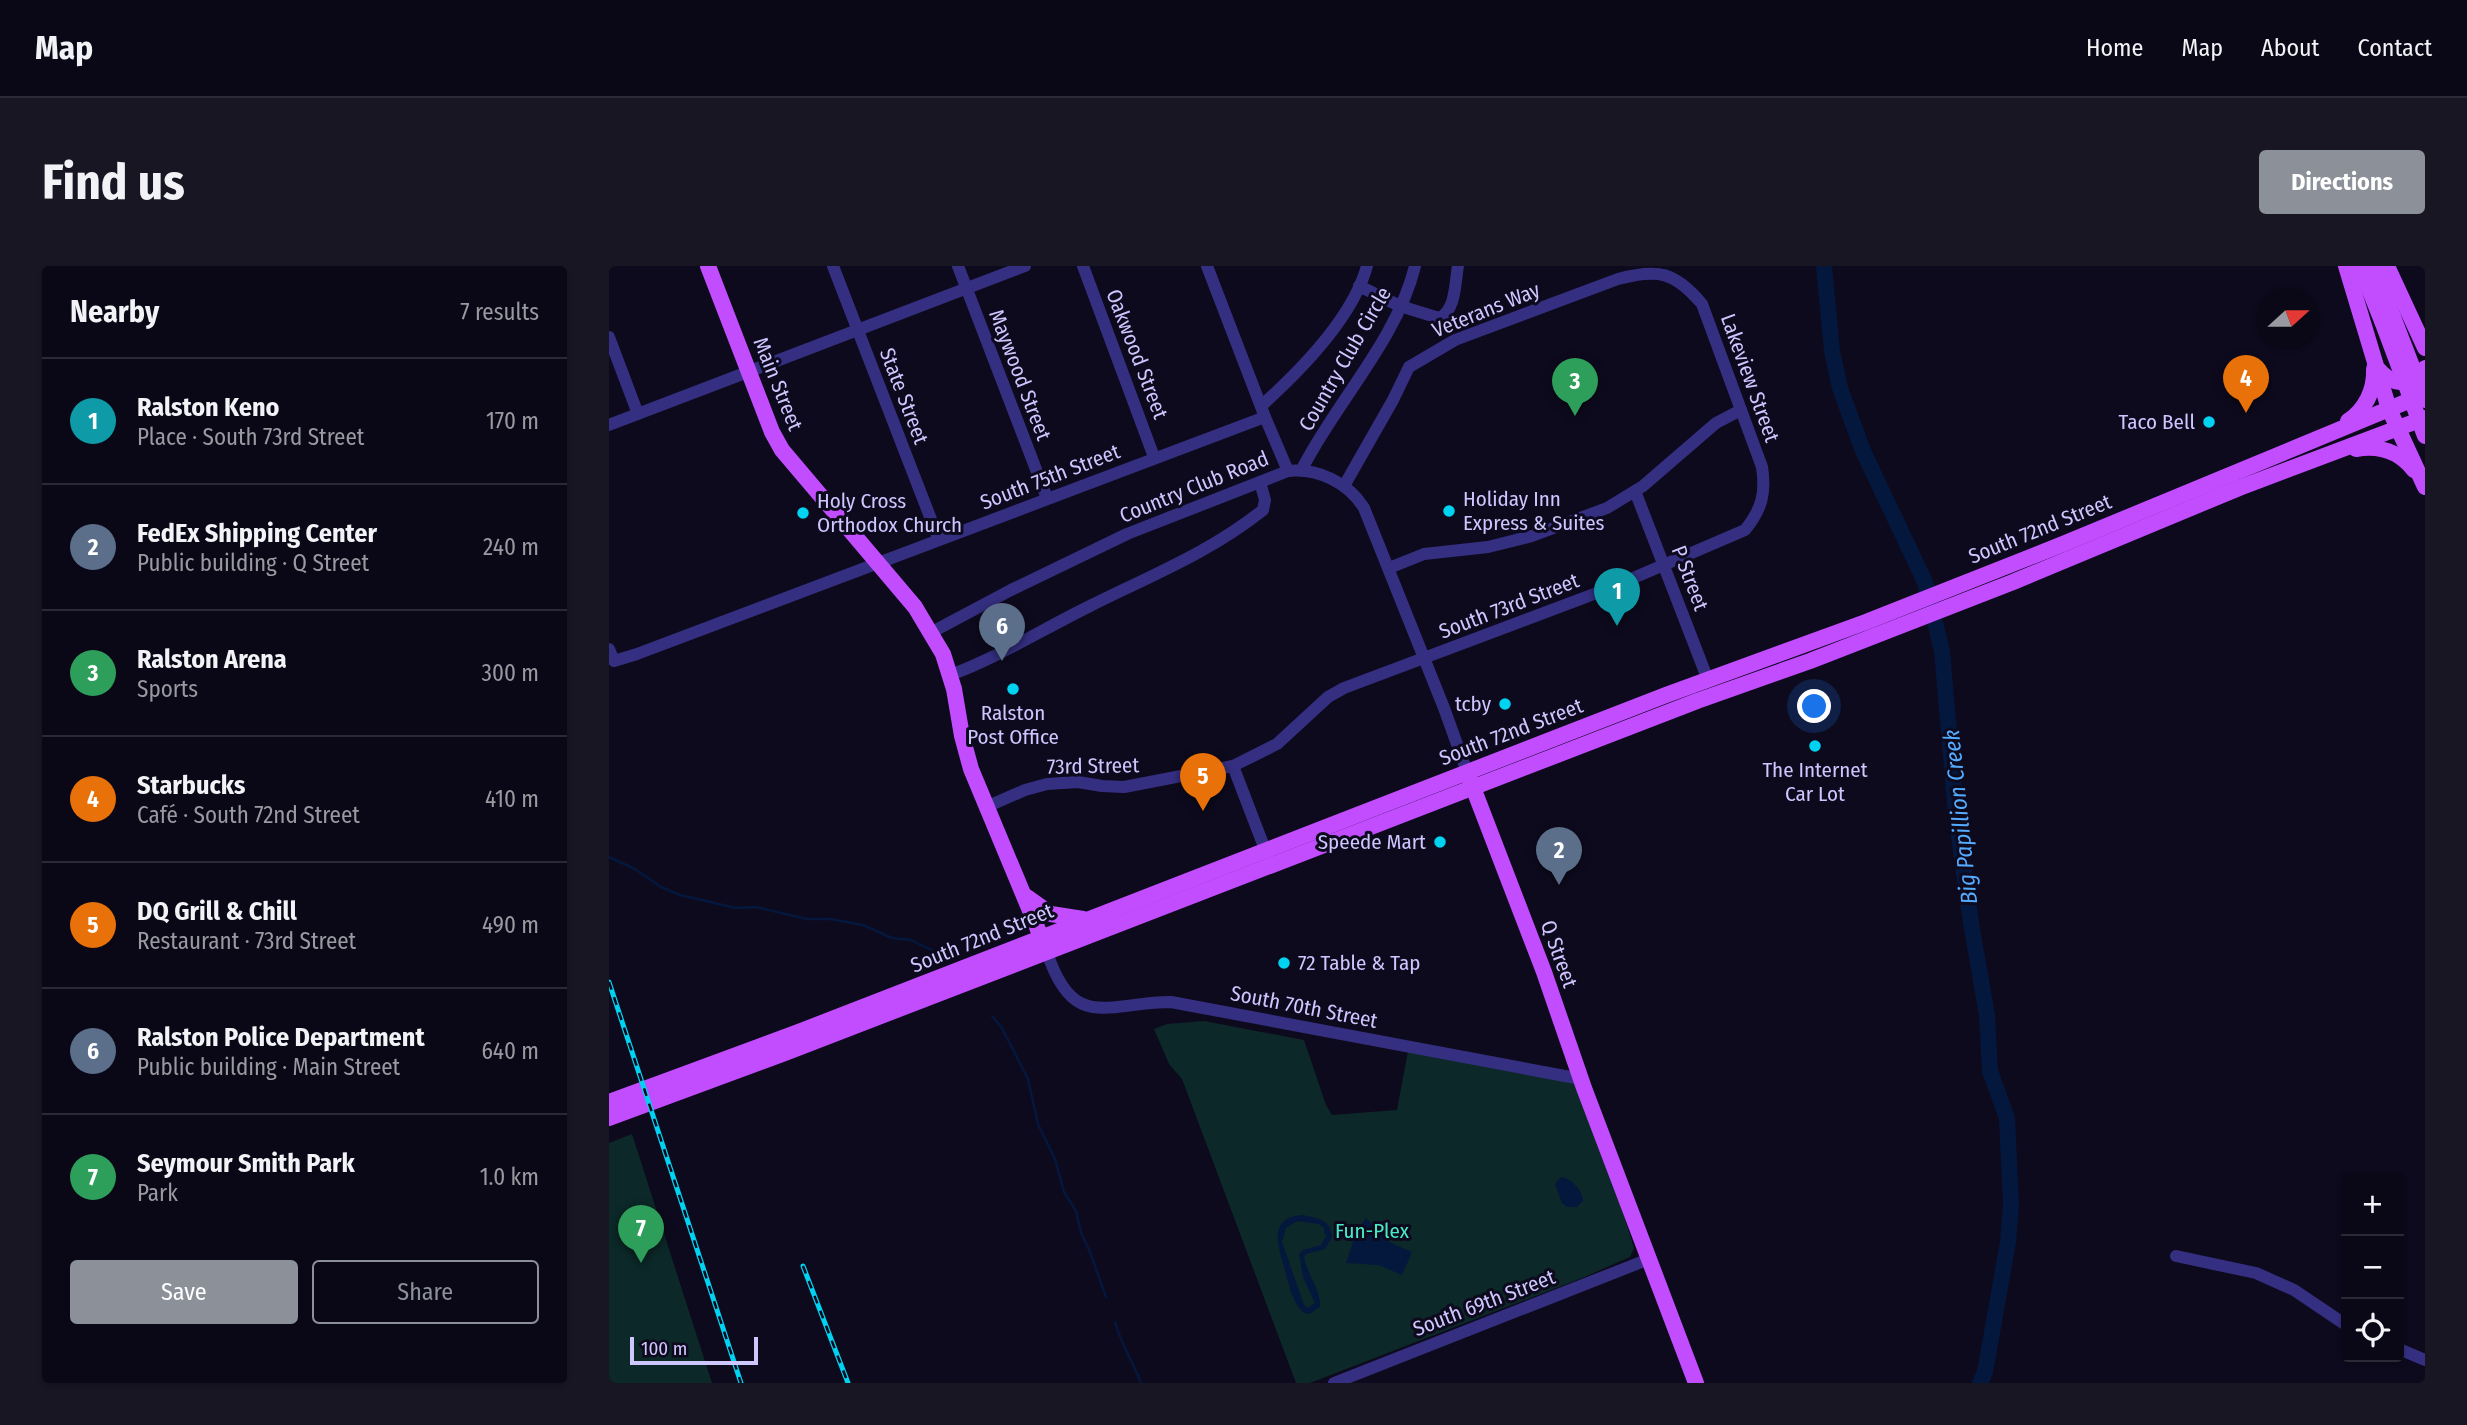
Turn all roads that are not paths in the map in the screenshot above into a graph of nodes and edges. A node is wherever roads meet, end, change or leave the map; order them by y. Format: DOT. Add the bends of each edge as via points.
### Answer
graph roads {
  1 [pos="708,266"];
  2 [pos="833,266"];
  3 [pos="958,266"];
  4 [pos="1025,266"];
  5 [pos="1083,266"];
  6 [pos="1207,266"];
  7 [pos="1367,266"];
  8 [pos="1415,266"];
  9 [pos="1458,266"];
  10 [pos="2346,266"];
  11 [pos="2360,266"];
  12 [pos="2374,266"];
  13 [pos="2387,266"];
  14 [pos="1671,271"];
  15 [pos="1359,286"];
  16 [pos="966,288"];
  17 [pos="1400,306"];
  18 [pos="2387,319"];
  19 [pos="857,330"];
  20 [pos="609,337"];
  21 [pos="2423,342"];
  22 [pos="2373,353"];
  23 [pos="2378,369"];
  24 [pos="2425,369"];
  25 [pos="749,371"];
  26 [pos="2425,394"];
  27 [pos="2425,400"];
  28 [pos="2389,409"];
  29 [pos="1741,410"];
  30 [pos="1263,412"];
  31 [pos="638,414"];
  32 [pos="2425,418"];
  33 [pos="609,425"];
  34 [pos="2397,429"];
  35 [pos="2425,437"];
  36 [pos="2316,439"];
  37 [pos="2323,456"];
  38 [pos="1154,457"];
  39 [pos="2414,462"];
  40 [pos="1302,469"];
  41 [pos="1288,471"];
  42 [pos="1260,482"];
  43 [pos="2424,484"];
  44 [pos="1344,486"];
  45 [pos="1635,491"];
  46 [pos="1047,498"];
  47 [pos="1756,516"];
  48 [pos="939,540"];
  49 [pos="877,564"];
  50 [pos="1665,565"];
  51 [pos="1388,568"];
  52 [pos="1966,591"];
  53 [pos="1894,619"];
  54 [pos="932,632"];
  55 [pos="611,655"];
  56 [pos="1424,658"];
  57 [pos="950,674"];
  58 [pos="1708,680"];
  59 [pos="1645,721"];
  60 [pos="1233,766"];
  61 [pos="1470,780"];
  62 [pos="986,807"];
  63 [pos="1269,858"];
  64 [pos="1025,896"];
  65 [pos="1089,919"];
  66 [pos="1044,944"];
  67 [pos="1581,1079"];
  68 [pos="609,1102"];
  69 [pos="609,1118"];
  70 [pos="2176,1256"];
  71 [pos="1649,1259"];
  72 [pos="2341,1322"];
  73 [pos="2404,1351"];
  74 [pos="2425,1360"];
  75 [pos="1334,1383"];
  76 [pos="1696,1383"];
  1 -- 25 [label="main road, Main Street"];
  2 -- 19 [label="street, State Street"];
  3 -- 16 [label="street, Maywood Street"];
  4 -- 16 [label="street"];
  5 -- 38 [label="street, Oakwood Street"];
  6 -- 30 [label="street, Country Club Road"];
  7 -- 15 [label="street"];
  8 -- 17 [label="street, Country Club Circle"];
  9 -- 17 [label="street" via="1451,305 1444,316 1433,318"];
  10 -- 22 [label="main road"];
  11 -- 18 [label="main road"];
  12 -- 18 [label="main road"];
  13 -- 21 [label="main road"];
  14 -- 29 [label="street, Lakeview Street" via="1702,304"];
  14 -- 44 [label="street, Veterans Way" via="1618,279 1455,340 1425,356 1409,367"];
  15 -- 17 [label="street"];
  15 -- 30 [label="street" via="1317,351"];
  16 -- 19 [label="street"];
  16 -- 46 [label="street, Maywood Street"];
  17 -- 40 [label="street, Country Club Circle"];
  18 -- 27 [label="main road, bridge"];
  18 -- 35 [label="main road, bridge"];
  19 -- 25 [label="street"];
  19 -- 48 [label="street, State Street"];
  20 -- 31 [label="street"];
  22 -- 23 [label="main road"];
  22 -- 36 [label="main road" via="2374,375 2367,400 2353,418"];
  23 -- 24 [label="main road" via="2388,380 2400,383 2419,377"];
  23 -- 28 [label="main road"];
  25 -- 31 [label="street"];
  25 -- 49 [label="main road, Main Street" via="782,450"];
  26 -- 28 [label="main road, South 72nd Street"];
  28 -- 34 [label="main road"];
  28 -- 36 [label="main road, South 72nd Street"];
  29 -- 45 [label="street" via="1716,423"];
  29 -- 47 [label="street, Lakeview Street" via="1763,475 1762,504"];
  30 -- 38 [label="street, South 75th Street"];
  30 -- 41 [label="street, Country Club Road"];
  31 -- 33 [label="street"];
  32 -- 34 [label="main road, South 72nd Street"];
  34 -- 37 [label="main road, South 72nd Street"];
  34 -- 39 [label="main road"];
  35 -- 39 [label="main road"];
  36 -- 52 [label="main road, South 72nd Street"];
  37 -- 43 [label="main road" via="2364,448 2386,450 2408,463"];
  37 -- 52 [label="main road, South 72nd Street"];
  38 -- 46 [label="street, South 75th Street"];
  39 -- 43 [label="main road"];
  40 -- 41 [label="street, Q Street"];
  40 -- 44 [label="street, Q Street"];
  41 -- 42 [label="street, Country Club Road"];
  42 -- 54 [label="street, Country Club Road" via="1127,534"];
  42 -- 57 [label="street" via="1263,510 1210,548 979,664"];
  44 -- 51 [label="street, Q Street" via="1364,508"];
  45 -- 50 [label="street, P Street"];
  45 -- 51 [label="street" via="1608,508 1532,536 1488,547 1424,554"];
  46 -- 48 [label="street, South 75th Street"];
  47 -- 50 [label="street, South 73rd Street" via="1745,530"];
  48 -- 49 [label="street, South 75th Street"];
  49 -- 54 [label="main road, Main Street"];
  49 -- 55 [label="street, South 75th Street" via="707,629"];
  50 -- 56 [label="street, South 73rd Street"];
  50 -- 58 [label="street, P Street"];
  51 -- 56 [label="street, Q Street"];
  52 -- 53 [label="main road, South 72nd Street"];
  53 -- 58 [label="main road, South 72nd Street"];
  53 -- 59 [label="main road, South 72nd Street"];
  54 -- 57 [label="main road, Main Street"];
  56 -- 60 [label="street, 73rd Street" via="1328,697 1277,744"];
  56 -- 61 [label="street, Q Street"];
  57 -- 62 [label="main road, Main Street" via="966,753"];
  58 -- 59 [label="main road" via="1702,689 1657,708"];
  58 -- 61 [label="main road, South 72nd Street"];
  59 -- 61 [label="main road, South 72nd Street"];
  60 -- 62 [label="street, 73rd Street" via="1124,787 1047,784"];
  60 -- 63 [label="street"];
  61 -- 63 [label="main road, South 72nd Street"];
  61 -- 67 [label="main road, Q Street"];
  62 -- 64 [label="main road, Main Street"];
  63 -- 65 [label="main road, South 72nd Street"];
  63 -- 66 [label="main road, South 72nd Street"];
  64 -- 65 [label="main road" via="1051,914"];
  64 -- 66 [label="main road, Main Street"];
  65 -- 66 [label="main road, South 72nd Street"];
  66 -- 67 [label="street, South 70th Street" via="1063,987 1090,1007 1171,1002"];
  66 -- 68 [label="main road, South 72nd Street"];
  66 -- 69 [label="main road, South 72nd Street"];
  67 -- 71 [label="main road, Q Street"];
  70 -- 72 [label="street" via="2256,1273 2294,1290"];
  71 -- 75 [label="street, South 69th Street"];
  71 -- 76 [label="main road, Q Street"];
  73 -- 74 [label="street"];
}
